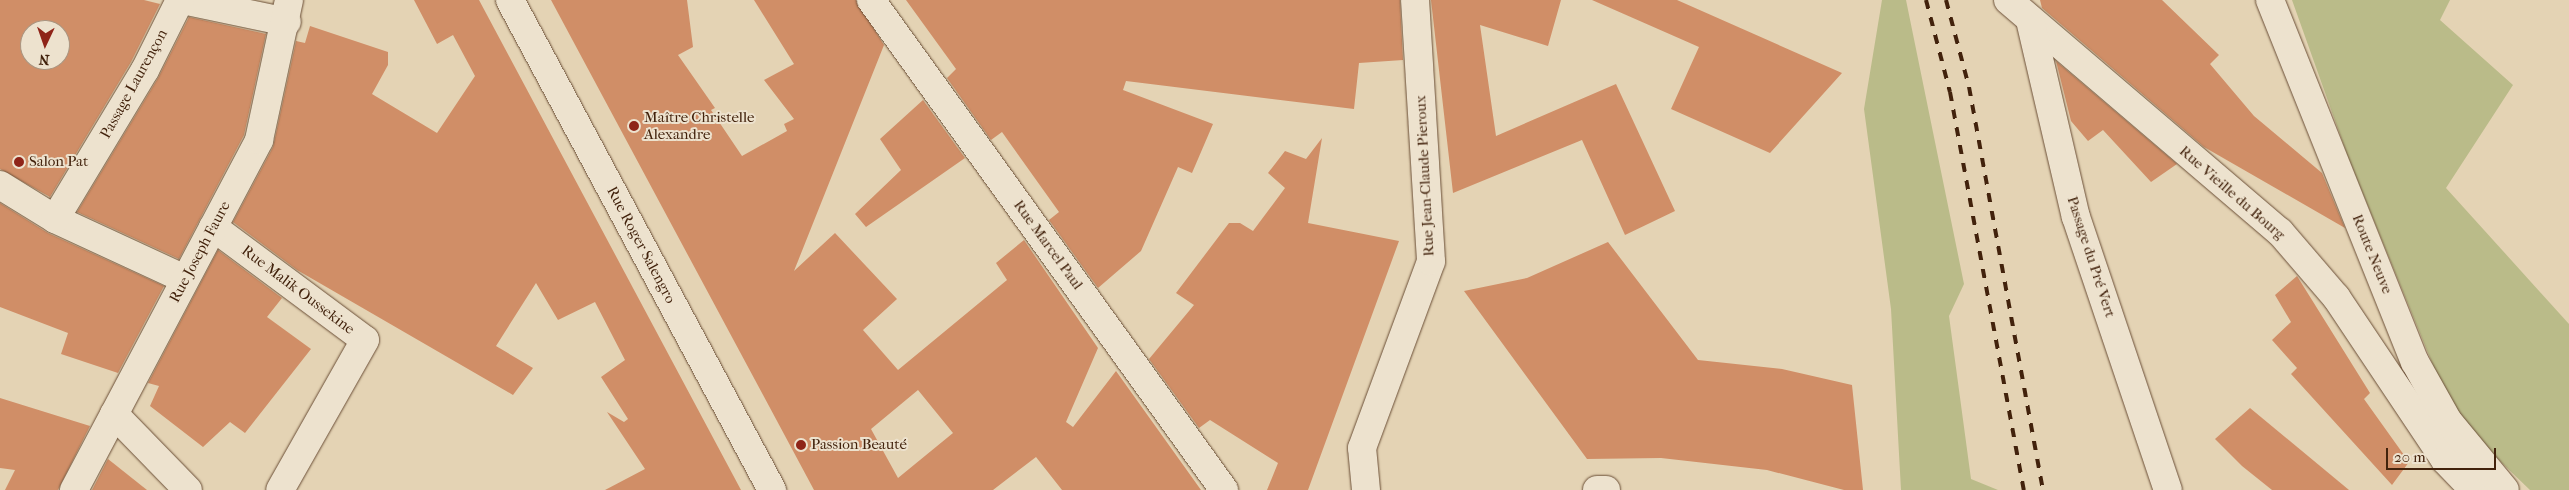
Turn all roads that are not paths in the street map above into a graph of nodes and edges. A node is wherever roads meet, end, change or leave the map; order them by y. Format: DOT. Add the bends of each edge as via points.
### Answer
graph roads {
  1 [pos="181,0"];
  2 [pos="510,0"];
  3 [pos="871,0"];
  4 [pos="1415,0"];
  5 [pos="2008,0"];
  6 [pos="2270,0"];
  7 [pos="288,11"];
  8 [pos="2030,20"];
  9 [pos="0,185"];
  10 [pos="55,219"];
  11 [pos="212,227"];
  12 [pos="185,278"];
  13 [pos="114,414"];
  14 [pos="2167,485"];
  15 [pos="74,490"];
  16 [pos="188,490"];
  17 [pos="280,490"];
  18 [pos="772,490"];
  19 [pos="1224,490"];
  20 [pos="1366,490"];
  21 [pos="1597,490"];
  22 [pos="1606,490"];
  23 [pos="2474,490"];
  24 [pos="2505,490"];
  1 -- 7 [label="street, Passage Laurençon"];
  1 -- 10 [label="street, Passage Laurençon" via="145,70"];
  2 -- 18 [label="street, Rue Roger Salengro"];
  3 -- 19 [label="street, Rue Marcel Paul"];
  4 -- 20 [label="street, Rue Jean-Claude Pieroux" via="1431,261 1362,448"];
  5 -- 8 [label="street, Rue Vieille du Bourg"];
  6 -- 24 [label="street, Route Neuve" via="2415,362 2448,421"];
  7 -- 11 [label="street, Rue Joseph Faure" via="259,140"];
  8 -- 14 [label="street, Passage du Pré Vert" via="2076,217"];
  8 -- 23 [label="street, Rue Vieille du Bourg" via="2280,232 2336,297 2445,460"];
  9 -- 10 [label="street"];
  10 -- 12 [label="street"];
  11 -- 12 [label="street, Rue Joseph Faure"];
  11 -- 17 [label="street, Rue Malik Oussekine" via="365,340"];
  12 -- 13 [label="street, Rue Joseph Faure"];
  13 -- 15 [label="street, Rue Joseph Faure"];
  13 -- 16 [label="street"];
  21 -- 22 [label="street"];
}
